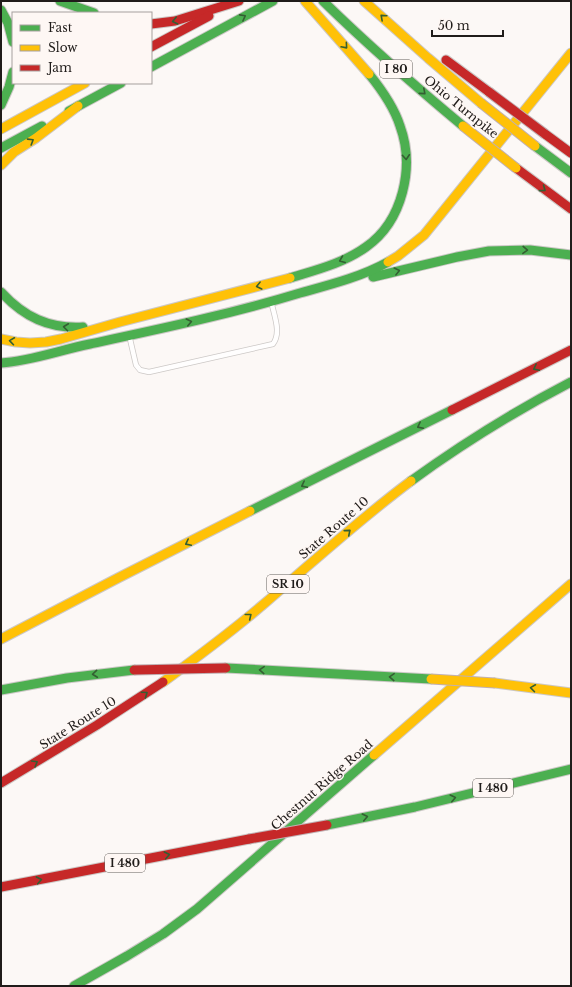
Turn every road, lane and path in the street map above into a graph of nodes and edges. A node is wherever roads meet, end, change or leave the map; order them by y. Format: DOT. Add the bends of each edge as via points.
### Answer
graph roads {
  1 [pos="60,1"];
  2 [pos="239,1"];
  3 [pos="273,1"];
  4 [pos="305,1"];
  5 [pos="323,1"];
  6 [pos="364,1"];
  7 [pos="1,10"];
  8 [pos="91,12"];
  9 [pos="204,19"];
  10 [pos="152,24"];
  11 [pos="212,34"];
  12 [pos="401,34"];
  13 [pos="12,38"];
  14 [pos="152,46"];
  15 [pos="570,48"];
  16 [pos="152,66"];
  17 [pos="12,76"];
  18 [pos="83,84"];
  19 [pos="119,84"];
  20 [pos="1,104"];
  21 [pos="78,106"];
  22 [pos="1,129"];
  23 [pos="1,148"];
  24 [pos="571,153"];
  25 [pos="1,165"];
  26 [pos="571,173"];
  27 [pos="571,209"];
  28 [pos="571,254"];
  29 [pos="297,277"];
  30 [pos="318,288"];
  31 [pos="1,292"];
  32 [pos="271,302"];
  33 [pos="119,323"];
  34 [pos="130,335"];
  35 [pos="1,339"];
  36 [pos="68,348"];
  37 [pos="571,350"];
  38 [pos="17,352"];
  39 [pos="1,363"];
  40 [pos="571,382"];
  41 [pos="571,584"];
  42 [pos="1,639"];
  43 [pos="1,690"];
  44 [pos="571,693"];
  45 [pos="571,769"];
  46 [pos="1,783"];
  47 [pos="1,887"];
  48 [pos="74,986"];
  1 -- 8 [label="main road"];
  2 -- 9 [label="main road"];
  2 -- 10 [label="main road, one-way" via="176,21"];
  11 -- 3 [label="main road, one-way"];
  4 -- 29 [label="main road, one-way" via="383,93 398,119 407,161 403,189 397,207 375,241 351,256"];
  5 -- 27 [label="main road, Ohio Turnpike / I 80, one-way, bridge" via="463,126"];
  12 -- 6 [label="main road, Ohio Turnpike / I 80, one-way"];
  7 -- 13 [label="main road"];
  9 -- 11 [label="main road"];
  9 -- 14 [label="main road"];
  11 -- 16 [label="main road"];
  12 -- 24 [label="main road, bridge" via="438,54"];
  12 -- 26 [label="main road, Ohio Turnpike / I 80, bridge" via="482,103"];
  15 -- 29 [label="main road" via="412,236 378,259 357,268"];
  15 -- 30 [label="main road" via="424,235 402,253 380,266"];
  17 -- 20 [label="main road"];
  18 -- 22 [label="main road"];
  19 -- 21 [label="main road"];
  21 -- 23 [label="main road"];
  25 -- 21 [label="main road, one-way" via="14,152"];
  30 -- 28 [label="main road, one-way" via="489,251 516,249"];
  29 -- 33 [label="main road, one-way"];
  30 -- 32 [label="main road"];
  33 -- 31 [label="main road, one-way" via="79,328 55,325 25,313"];
  34 -- 32 [label="main road, one-way"];
  32 -- 34 [label="lane" via="278,332 276,341 246,351 149,372 140,370 136,365"];
  33 -- 35 [label="main road, one-way" via="42,342 23,343"];
  34 -- 36 [label="main road"];
  36 -- 38 [label="main road"];
  36 -- 39 [label="main road" via="26,360"];
  37 -- 42 [label="main road, one-way"];
  46 -- 40 [label="main road, State Route 10 / SR 10, one-way" via="103,722 191,661 270,599 382,503 444,456 517,411"];
  41 -- 48 [label="main road, Chestnut Ridge Road" via="197,909 157,938"];
  44 -- 43 [label="main road, one-way, bridge" via="495,683 226,668 134,670 89,674"];
  47 -- 45 [label="main road, I 480, one-way, bridge" via="416,807"];
}
